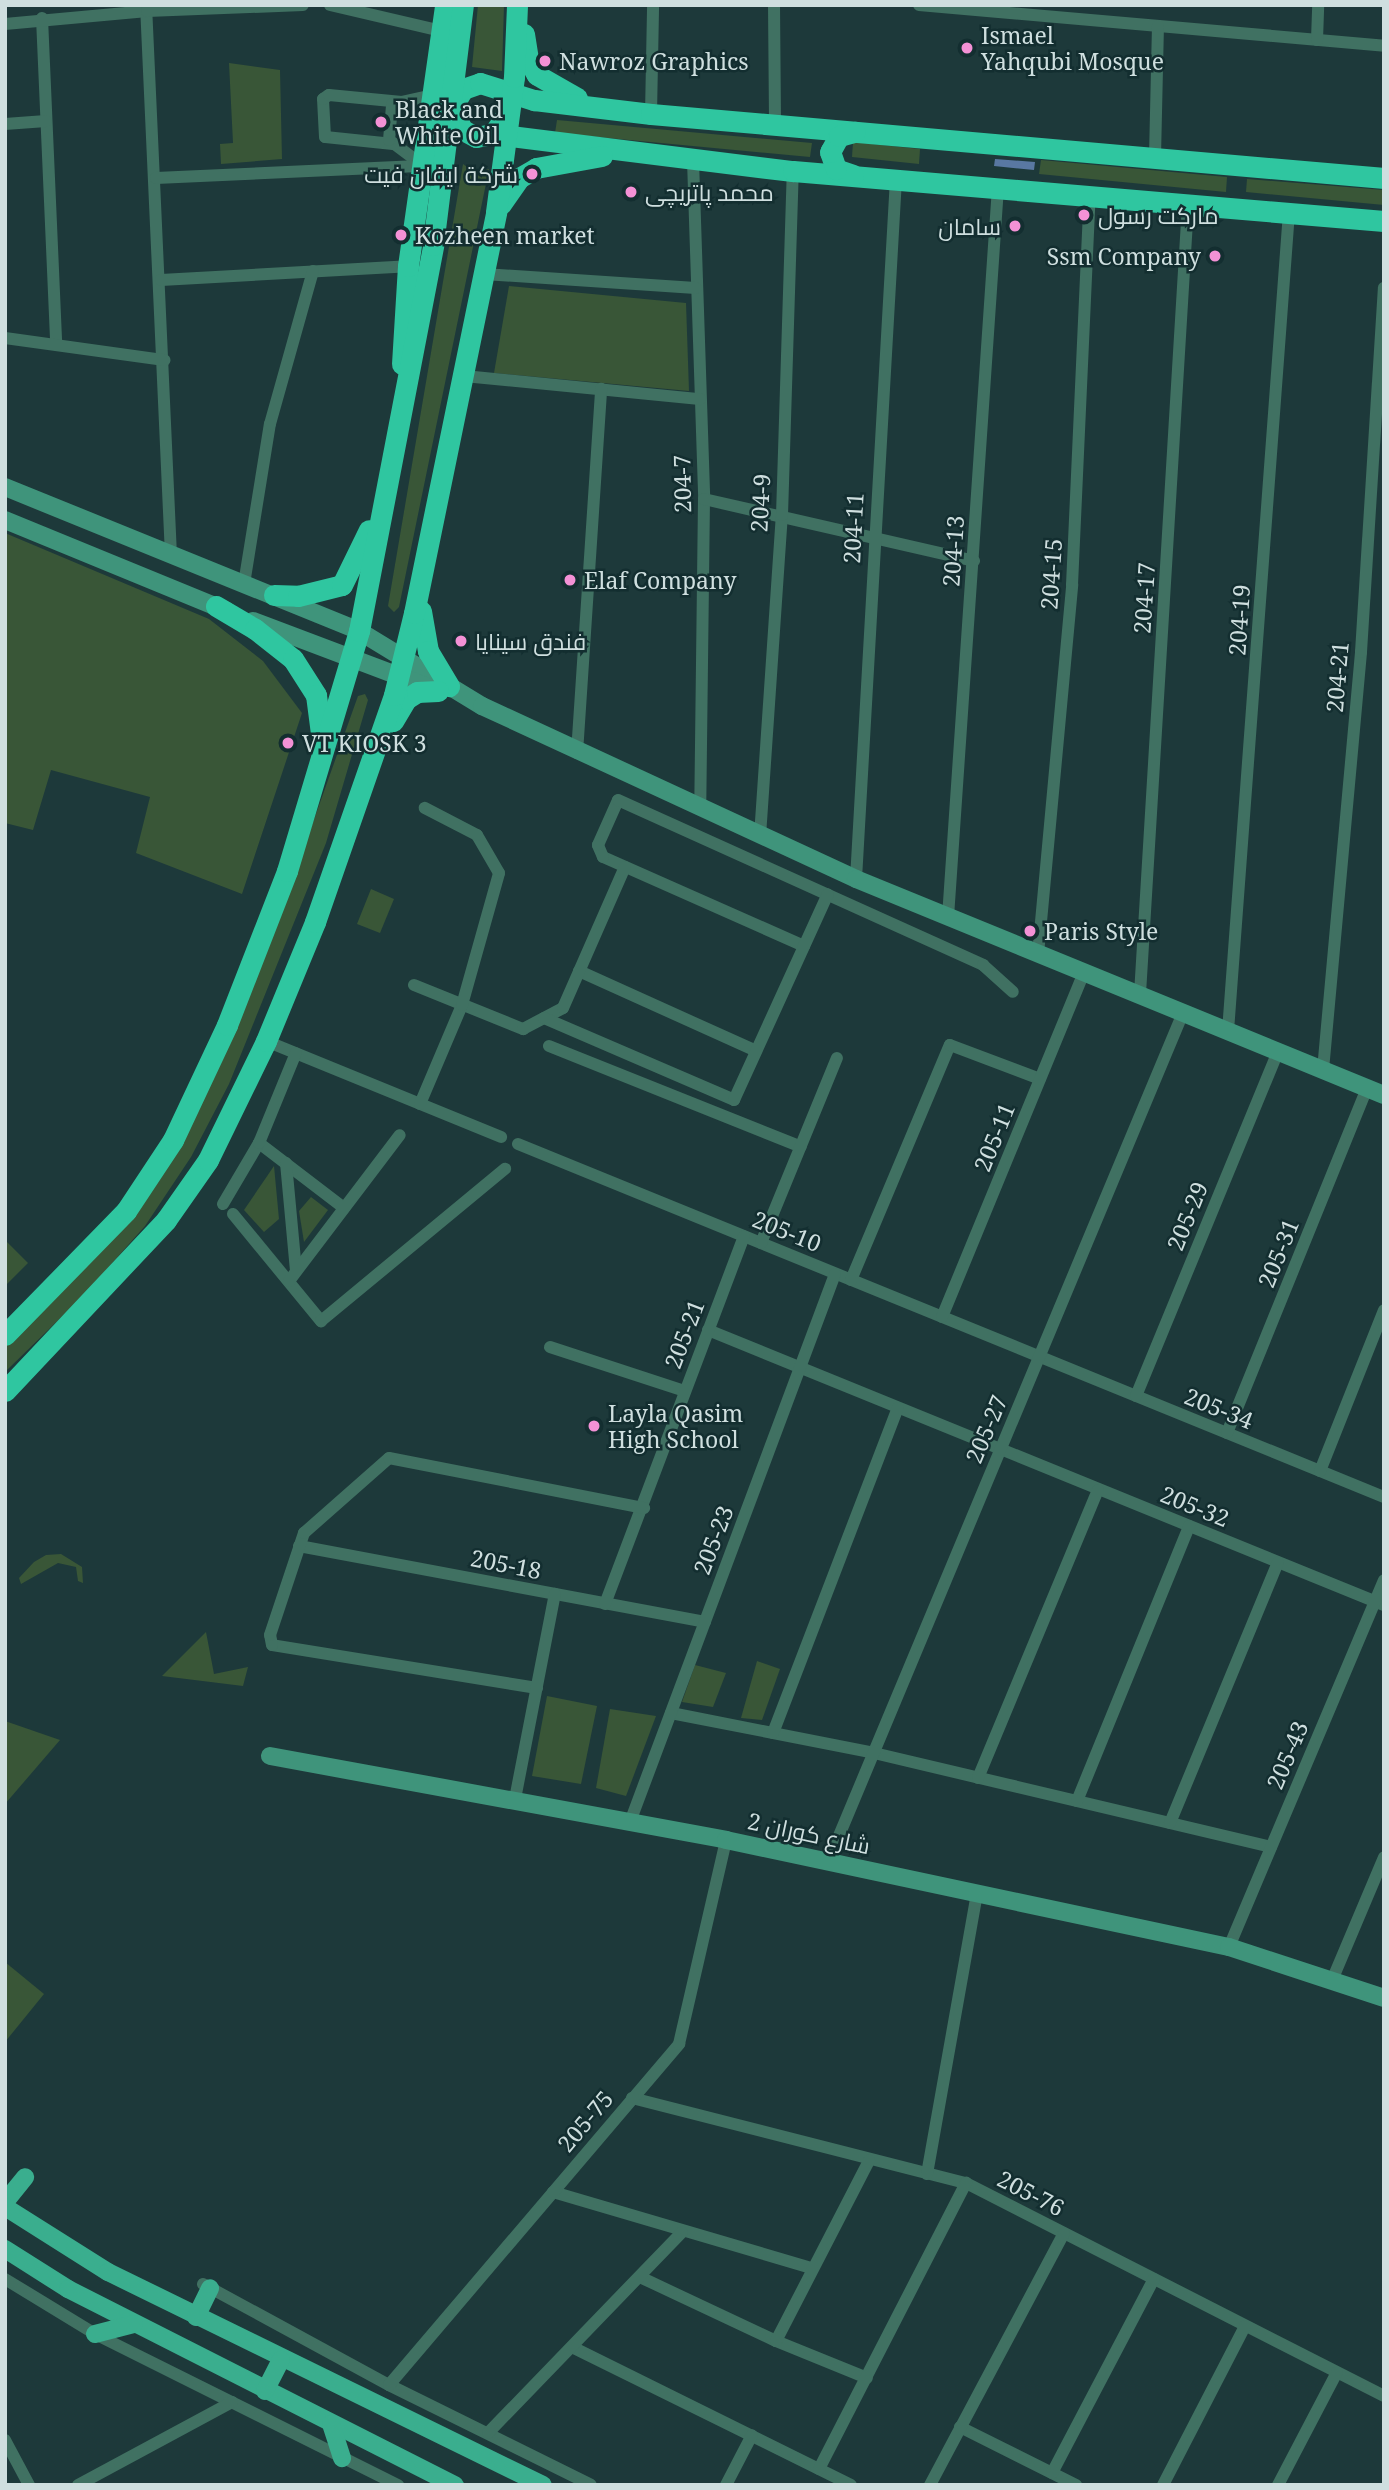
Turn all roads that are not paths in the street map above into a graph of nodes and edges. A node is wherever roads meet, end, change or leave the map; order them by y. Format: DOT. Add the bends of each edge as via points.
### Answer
graph roads {
  1 [pos="303,5"];
  2 [pos="330,5"];
  3 [pos="445,5"];
  4 [pos="463,5"];
  5 [pos="519,5"];
  6 [pos="653,5"];
  7 [pos="774,5"];
  8 [pos="919,5"];
  9 [pos="1318,5"];
  10 [pos="147,8"];
  11 [pos="995,9"];
  12 [pos="42,18"];
  13 [pos="5,24"];
  14 [pos="1158,26"];
  15 [pos="442,31"];
  16 [pos="1317,40"];
  17 [pos="1384,46"];
  18 [pos="434,94"];
  19 [pos="505,98"];
  20 [pos="402,102"];
  21 [pos="454,104"];
  22 [pos="601,108"];
  23 [pos="651,114"];
  24 [pos="46,121"];
  25 [pos="5,124"];
  26 [pos="775,126"];
  27 [pos="854,132"];
  28 [pos="500,135"];
  29 [pos="393,144"];
  30 [pos="626,152"];
  31 [pos="1155,157"];
  32 [pos="693,160"];
  33 [pos="424,166"];
  34 [pos="793,171"];
  35 [pos="853,176"];
  36 [pos="156,178"];
  37 [pos="1384,178"];
  38 [pos="896,179"];
  39 [pos="998,188"];
  40 [pos="1090,196"];
  41 [pos="1188,204"];
  42 [pos="496,212"];
  43 [pos="1289,213"];
  44 [pos="1384,221"];
  45 [pos="408,266"];
  46 [pos="313,271"];
  47 [pos="484,274"];
  48 [pos="161,280"];
  49 [pos="696,288"];
  50 [pos="1384,288"];
  51 [pos="5,338"];
  52 [pos="56,345"];
  53 [pos="164,359"];
  54 [pos="464,376"];
  55 [pos="601,389"];
  56 [pos="403,396"];
  57 [pos="700,399"];
  58 [pos="5,487"];
  59 [pos="384,496"];
  60 [pos="704,499"];
  61 [pos="42,502"];
  62 [pos="782,515"];
  63 [pos="5,520"];
  64 [pos="31,531"];
  65 [pos="873,538"];
  66 [pos="172,555"];
  67 [pos="974,561"];
  68 [pos="424,567"];
  69 [pos="244,584"];
  70 [pos="274,595"];
  71 [pos="216,606"];
  72 [pos="359,631"];
  73 [pos="351,661"];
  74 [pos="402,666"];
  75 [pos="444,689"];
  76 [pos="577,753"];
  77 [pos="372,760"];
  78 [pos="320,772"];
  79 [pos="425,808"];
  80 [pos="700,808"];
  81 [pos="760,836"];
  82 [pos="625,867"];
  83 [pos="856,879"];
  84 [pos="828,894"];
  85 [pos="948,916"];
  86 [pos="804,946"];
  87 [pos="1038,954"];
  88 [pos="579,971"];
  89 [pos="1084,972"];
  90 [pos="414,985"];
  91 [pos="1013,992"];
  92 [pos="1140,995"];
  93 [pos="462,1005"];
  94 [pos="1183,1013"];
  95 [pos="544,1018"];
  96 [pos="1228,1031"];
  97 [pos="266,1041"];
  98 [pos="549,1045"];
  99 [pos="757,1051"];
  100 [pos="1278,1051"];
  101 [pos="296,1053"];
  102 [pos="837,1058"];
  103 [pos="1323,1070"];
  104 [pos="1040,1079"];
  105 [pos="1376,1091"];
  106 [pos="420,1104"];
  107 [pos="400,1135"];
  108 [pos="501,1137"];
  109 [pos="259,1143"];
  110 [pos="518,1144"];
  111 [pos="801,1147"];
  112 [pos="286,1163"];
  113 [pos="505,1170"];
  114 [pos="223,1204"];
  115 [pos="344,1208"];
  116 [pos="233,1214"];
  117 [pos="744,1236"];
  118 [pos="761,1244"];
  119 [pos="835,1274"];
  120 [pos="292,1276"];
  121 [pos="851,1280"];
  122 [pos="1384,1310"];
  123 [pos="942,1317"];
  124 [pos="708,1330"];
  125 [pos="5,1335"];
  126 [pos="550,1347"];
  127 [pos="1039,1357"];
  128 [pos="800,1368"];
  129 [pos="5,1391"];
  130 [pos="685,1391"];
  131 [pos="1136,1396"];
  132 [pos="898,1408"];
  133 [pos="1227,1433"];
  134 [pos="1000,1450"];
  135 [pos="1320,1471"];
  136 [pos="1098,1490"];
  137 [pos="1384,1497"];
  138 [pos="644,1508"];
  139 [pos="1189,1526"];
  140 [pos="299,1546"];
  141 [pos="1278,1562"];
  142 [pos="1384,1580"];
  143 [pos="555,1594"];
  144 [pos="1379,1603"];
  145 [pos="605,1604"];
  146 [pos="705,1622"];
  147 [pos="537,1688"];
  148 [pos="671,1713"];
  149 [pos="773,1733"];
  150 [pos="874,1754"];
  151 [pos="270,1756"];
  152 [pos="978,1778"];
  153 [pos="515,1799"];
  154 [pos="1077,1801"];
  155 [pos="630,1822"];
  156 [pos="1170,1824"];
  157 [pos="726,1840"];
  158 [pos="1271,1847"];
  159 [pos="1384,1857"];
  160 [pos="828,1862"];
  161 [pos="977,1894"];
  162 [pos="1229,1947"];
  163 [pos="1333,1978"];
  164 [pos="1384,1998"];
  165 [pos="632,2098"];
  166 [pos="869,2161"];
  167 [pos="927,2175"];
  168 [pos="25,2177"];
  169 [pos="966,2183"];
  170 [pos="553,2192"];
  171 [pos="5,2204"];
  172 [pos="682,2232"];
  173 [pos="1064,2233"];
  174 [pos="5,2249"];
  175 [pos="812,2268"];
  176 [pos="5,2278"];
  177 [pos="642,2278"];
  178 [pos="1154,2279"];
  179 [pos="207,2286"];
  180 [pos="195,2317"];
  181 [pos="134,2324"];
  182 [pos="1245,2326"];
  183 [pos="95,2334"];
  184 [pos="776,2341"];
  185 [pos="572,2347"];
  186 [pos="281,2360"];
  187 [pos="1337,2372"];
  188 [pos="867,2378"];
  189 [pos="389,2385"];
  190 [pos="265,2391"];
  191 [pos="1384,2396"];
  192 [pos="232,2402"];
  193 [pos="331,2424"];
  194 [pos="960,2427"];
  195 [pos="488,2433"];
  196 [pos="752,2435"];
  197 [pos="5,2440"];
  198 [pos="342,2458"];
  199 [pos="819,2469"];
  200 [pos="1052,2473"];
  201 [pos="29,2485"];
  202 [pos="78,2485"];
  203 [pos="398,2485"];
  204 [pos="455,2485"];
  205 [pos="543,2485"];
  206 [pos="591,2485"];
  207 [pos="726,2485"];
  208 [pos="851,2485"];
  209 [pos="930,2485"];
  210 [pos="1076,2485"];
  211 [pos="1163,2485"];
  212 [pos="1278,2485"];
  1 -- 10 [label="street"];
  2 -- 15 [label="street"];
  3 -- 15 [label="highway"];
  4 -- 21 [label="highway"];
  5 -- 19 [label="highway"];
  5 -- 22 [label="highway" via="528,59 537,75 557,90"];
  6 -- 23 [label="street"];
  7 -- 26 [label="street"];
  8 -- 11 [label="street"];
  9 -- 16 [label="street"];
  10 -- 12 [label="street"];
  10 -- 36 [label="street"];
  11 -- 14 [label="street"];
  12 -- 13 [label="street"];
  12 -- 24 [label="street"];
  14 -- 16 [label="street"];
  14 -- 31 [label="street"];
  15 -- 18 [label="highway"];
  16 -- 17 [label="street"];
  18 -- 20 [label="street"];
  18 -- 33 [label="highway"];
  19 -- 21 [label="highway" via="471,85"];
  19 -- 22 [label="highway"];
  19 -- 28 [label="highway"];
  20 -- 29 [label="street" via="392,104 389,141"];
  20 -- 29 [label="street" via="329,94 323,99 325,136"];
  21 -- 28 [label="highway" via="461,129 476,137"];
  21 -- 56 [label="highway" via="433,245"];
  22 -- 23 [label="highway"];
  23 -- 26 [label="highway"];
  24 -- 25 [label="street"];
  24 -- 52 [label="street"];
  26 -- 27 [label="highway"];
  27 -- 31 [label="highway"];
  27 -- 35 [label="highway" via="839,136 830,152 836,169"];
  28 -- 30 [label="highway"];
  28 -- 42 [label="highway"];
  29 -- 33 [label="street"];
  30 -- 32 [label="highway"];
  30 -- 42 [label="highway" via="536,168 519,178"];
  31 -- 37 [label="highway"];
  32 -- 34 [label="highway"];
  32 -- 49 [label="street, 204-7"];
  33 -- 36 [label="street"];
  33 -- 45 [label="highway"];
  34 -- 35 [label="highway"];
  34 -- 62 [label="street, 204-9"];
  35 -- 38 [label="highway"];
  36 -- 48 [label="street"];
  38 -- 39 [label="highway"];
  38 -- 65 [label="street, 204-11"];
  39 -- 40 [label="highway"];
  39 -- 67 [label="street, 204-13"];
  40 -- 41 [label="highway"];
  40 -- 87 [label="street, 204-15" via="1072,585"];
  41 -- 43 [label="highway"];
  41 -- 92 [label="street, 204-17"];
  42 -- 47 [label="highway"];
  43 -- 44 [label="highway"];
  43 -- 96 [label="street, 204-19"];
  45 -- 46 [label="street"];
  45 -- 56 [label="highway" via="400,331"];
  46 -- 48 [label="street"];
  46 -- 69 [label="street" via="270,424"];
  47 -- 49 [label="street"];
  47 -- 54 [label="highway"];
  48 -- 53 [label="street"];
  49 -- 57 [label="street, 204-7"];
  50 -- 103 [label="street, 204-21" via="1361,652"];
  51 -- 52 [label="street"];
  52 -- 53 [label="street"];
  53 -- 66 [label="street"];
  54 -- 55 [label="street"];
  54 -- 68 [label="highway"];
  55 -- 57 [label="street"];
  55 -- 76 [label="street"];
  56 -- 59 [label="highway"];
  57 -- 60 [label="street, 204-7"];
  58 -- 61 [label="street"];
  59 -- 70 [label="highway" via="342,585 306,595"];
  59 -- 72 [label="highway"];
  60 -- 62 [label="street"];
  60 -- 80 [label="street, 204-7"];
  61 -- 64 [label="street"];
  61 -- 66 [label="street"];
  62 -- 65 [label="street"];
  62 -- 81 [label="street, 204-9"];
  63 -- 64 [label="street"];
  64 -- 71 [label="street"];
  65 -- 67 [label="street"];
  65 -- 83 [label="street, 204-11"];
  66 -- 69 [label="street"];
  67 -- 85 [label="street, 204-13"];
  68 -- 74 [label="highway"];
  68 -- 75 [label="highway" via="420,591 424,641"];
  69 -- 70 [label="street"];
  70 -- 72 [label="street"];
  71 -- 73 [label="street"];
  71 -- 78 [label="highway" via="278,645 305,675 322,717"];
  72 -- 73 [label="highway"];
  72 -- 74 [label="street"];
  73 -- 74 [label="street"];
  73 -- 78 [label="highway"];
  74 -- 75 [label="street"];
  74 -- 77 [label="highway"];
  75 -- 76 [label="street"];
  75 -- 77 [label="highway" via="417,692 406,699"];
  76 -- 80 [label="street"];
  77 -- 97 [label="highway"];
  78 -- 125 [label="highway" via="227,1025 173,1140 126,1211"];
  79 -- 93 [label="street" via="481,838 499,873"];
  80 -- 81 [label="street"];
  81 -- 83 [label="street"];
  82 -- 84 [label="street" via="603,857 598,845 618,800"];
  82 -- 86 [label="street"];
  82 -- 88 [label="street"];
  83 -- 85 [label="street"];
  84 -- 86 [label="street"];
  84 -- 91 [label="street" via="983,965"];
  85 -- 87 [label="street"];
  86 -- 99 [label="street"];
  87 -- 89 [label="street"];
  88 -- 95 [label="street" via="563,1008"];
  88 -- 99 [label="street"];
  89 -- 92 [label="street"];
  89 -- 104 [label="street, 205-11"];
  90 -- 93 [label="street"];
  92 -- 94 [label="street"];
  93 -- 95 [label="street" via="523,1029"];
  93 -- 106 [label="street"];
  94 -- 96 [label="street"];
  94 -- 127 [label="street, 205-27"];
  95 -- 99 [label="street" via="734,1100"];
  96 -- 100 [label="street"];
  97 -- 101 [label="street"];
  97 -- 129 [label="highway" via="208,1160 166,1220"];
  98 -- 111 [label="street"];
  100 -- 103 [label="street"];
  100 -- 131 [label="street, 205-29"];
  101 -- 106 [label="street"];
  101 -- 109 [label="street"];
  102 -- 111 [label="street"];
  103 -- 105 [label="street"];
  104 -- 121 [label="street" via="950,1045"];
  104 -- 123 [label="street, 205-11"];
  105 -- 133 [label="street, 205-31"];
  106 -- 108 [label="street"];
  107 -- 115 [label="street"];
  109 -- 112 [label="street"];
  109 -- 114 [label="street"];
  110 -- 117 [label="street, 205-10"];
  111 -- 118 [label="street"];
  112 -- 115 [label="street"];
  112 -- 120 [label="street"];
  113 -- 120 [label="street" via="321,1321"];
  115 -- 120 [label="street"];
  116 -- 120 [label="street"];
  117 -- 118 [label="street, 205-10"];
  117 -- 124 [label="street, 205-21"];
  118 -- 119 [label="street, 205-10"];
  119 -- 121 [label="street, 205-10"];
  119 -- 128 [label="street, 205-23"];
  121 -- 123 [label="street, 205-10"];
  122 -- 135 [label="street"];
  123 -- 127 [label="street, 205-10"];
  124 -- 128 [label="street, 205-32"];
  124 -- 130 [label="street, 205-21"];
  126 -- 130 [label="street"];
  127 -- 131 [label="street, 205-34"];
  127 -- 134 [label="street, 205-27"];
  128 -- 132 [label="street, 205-32"];
  128 -- 146 [label="street, 205-23"];
  130 -- 138 [label="street, 205-21"];
  131 -- 133 [label="street, 205-34"];
  132 -- 134 [label="street, 205-32"];
  132 -- 149 [label="street"];
  133 -- 135 [label="street, 205-34"];
  134 -- 136 [label="street, 205-32"];
  134 -- 150 [label="street, 205-27"];
  135 -- 137 [label="street, 205-34"];
  136 -- 139 [label="street, 205-32"];
  136 -- 152 [label="street"];
  138 -- 140 [label="street" via="405,1459 379,1462 304,1533"];
  138 -- 145 [label="street, 205-21"];
  139 -- 141 [label="street, 205-32"];
  139 -- 154 [label="street"];
  140 -- 143 [label="street, 205-18"];
  140 -- 147 [label="street" via="270,1634 275,1647"];
  141 -- 144 [label="street, 205-32"];
  141 -- 156 [label="street"];
  142 -- 144 [label="street, 205-43"];
  143 -- 145 [label="street, 205-18"];
  143 -- 147 [label="street"];
  144 -- 158 [label="street, 205-43"];
  145 -- 146 [label="street, 205-18"];
  146 -- 148 [label="street, 205-23"];
  147 -- 153 [label="street"];
  148 -- 149 [label="street"];
  148 -- 155 [label="street, 205-23"];
  149 -- 150 [label="street"];
  150 -- 152 [label="street"];
  150 -- 160 [label="street, 205-27"];
  151 -- 153 [label="street, شارع كوران 2"];
  152 -- 154 [label="street"];
  153 -- 155 [label="street, شارع كوران 2"];
  154 -- 156 [label="street"];
  155 -- 157 [label="street, شارع كوران 2"];
  156 -- 158 [label="street"];
  157 -- 160 [label="street, شارع كوران 2"];
  157 -- 165 [label="street, 205-75" via="679,2043"];
  158 -- 162 [label="street, 205-43"];
  159 -- 163 [label="street"];
  160 -- 161 [label="street, شارع كوران 2"];
  161 -- 162 [label="street, شارع كوران 2"];
  161 -- 167 [label="street"];
  162 -- 163 [label="street, شارع كوران 2"];
  163 -- 164 [label="street, شارع كوران 2"];
  165 -- 166 [label="street, 205-76"];
  165 -- 170 [label="street, 205-75"];
  166 -- 167 [label="street, 205-76"];
  166 -- 175 [label="street"];
  167 -- 169 [label="street, 205-76"];
  168 -- 171 [label="main road"];
  169 -- 173 [label="street, 205-76"];
  169 -- 188 [label="street"];
  170 -- 172 [label="street"];
  170 -- 189 [label="street, 205-75"];
  171 -- 180 [label="main road" via="69,2251"];
  172 -- 175 [label="street"];
  172 -- 177 [label="street"];
  173 -- 178 [label="street, 205-76"];
  173 -- 194 [label="street"];
  174 -- 181 [label="main road"];
  175 -- 184 [label="street"];
  176 -- 183 [label="street"];
  177 -- 184 [label="street"];
  177 -- 185 [label="street"];
  178 -- 182 [label="street, 205-76"];
  178 -- 200 [label="street"];
  179 -- 180 [label="main road"];
  179 -- 189 [label="street"];
  180 -- 186 [label="main road"];
  181 -- 183 [label="main road"];
  181 -- 190 [label="main road"];
  182 -- 187 [label="street, 205-76"];
  182 -- 211 [label="street"];
  183 -- 192 [label="street"];
  184 -- 188 [label="street"];
  185 -- 195 [label="street"];
  185 -- 196 [label="street"];
  186 -- 190 [label="main road"];
  186 -- 205 [label="main road"];
  187 -- 191 [label="street, 205-76"];
  187 -- 212 [label="street"];
  188 -- 199 [label="street"];
  189 -- 195 [label="street"];
  190 -- 193 [label="main road"];
  192 -- 198 [label="street"];
  192 -- 202 [label="street"];
  193 -- 198 [label="main road"];
  193 -- 204 [label="main road"];
  194 -- 200 [label="street"];
  194 -- 209 [label="street"];
  195 -- 206 [label="street"];
  196 -- 199 [label="street"];
  196 -- 207 [label="street"];
  197 -- 201 [label="street"];
  198 -- 203 [label="street"];
  199 -- 208 [label="street"];
  200 -- 210 [label="street"];
}
